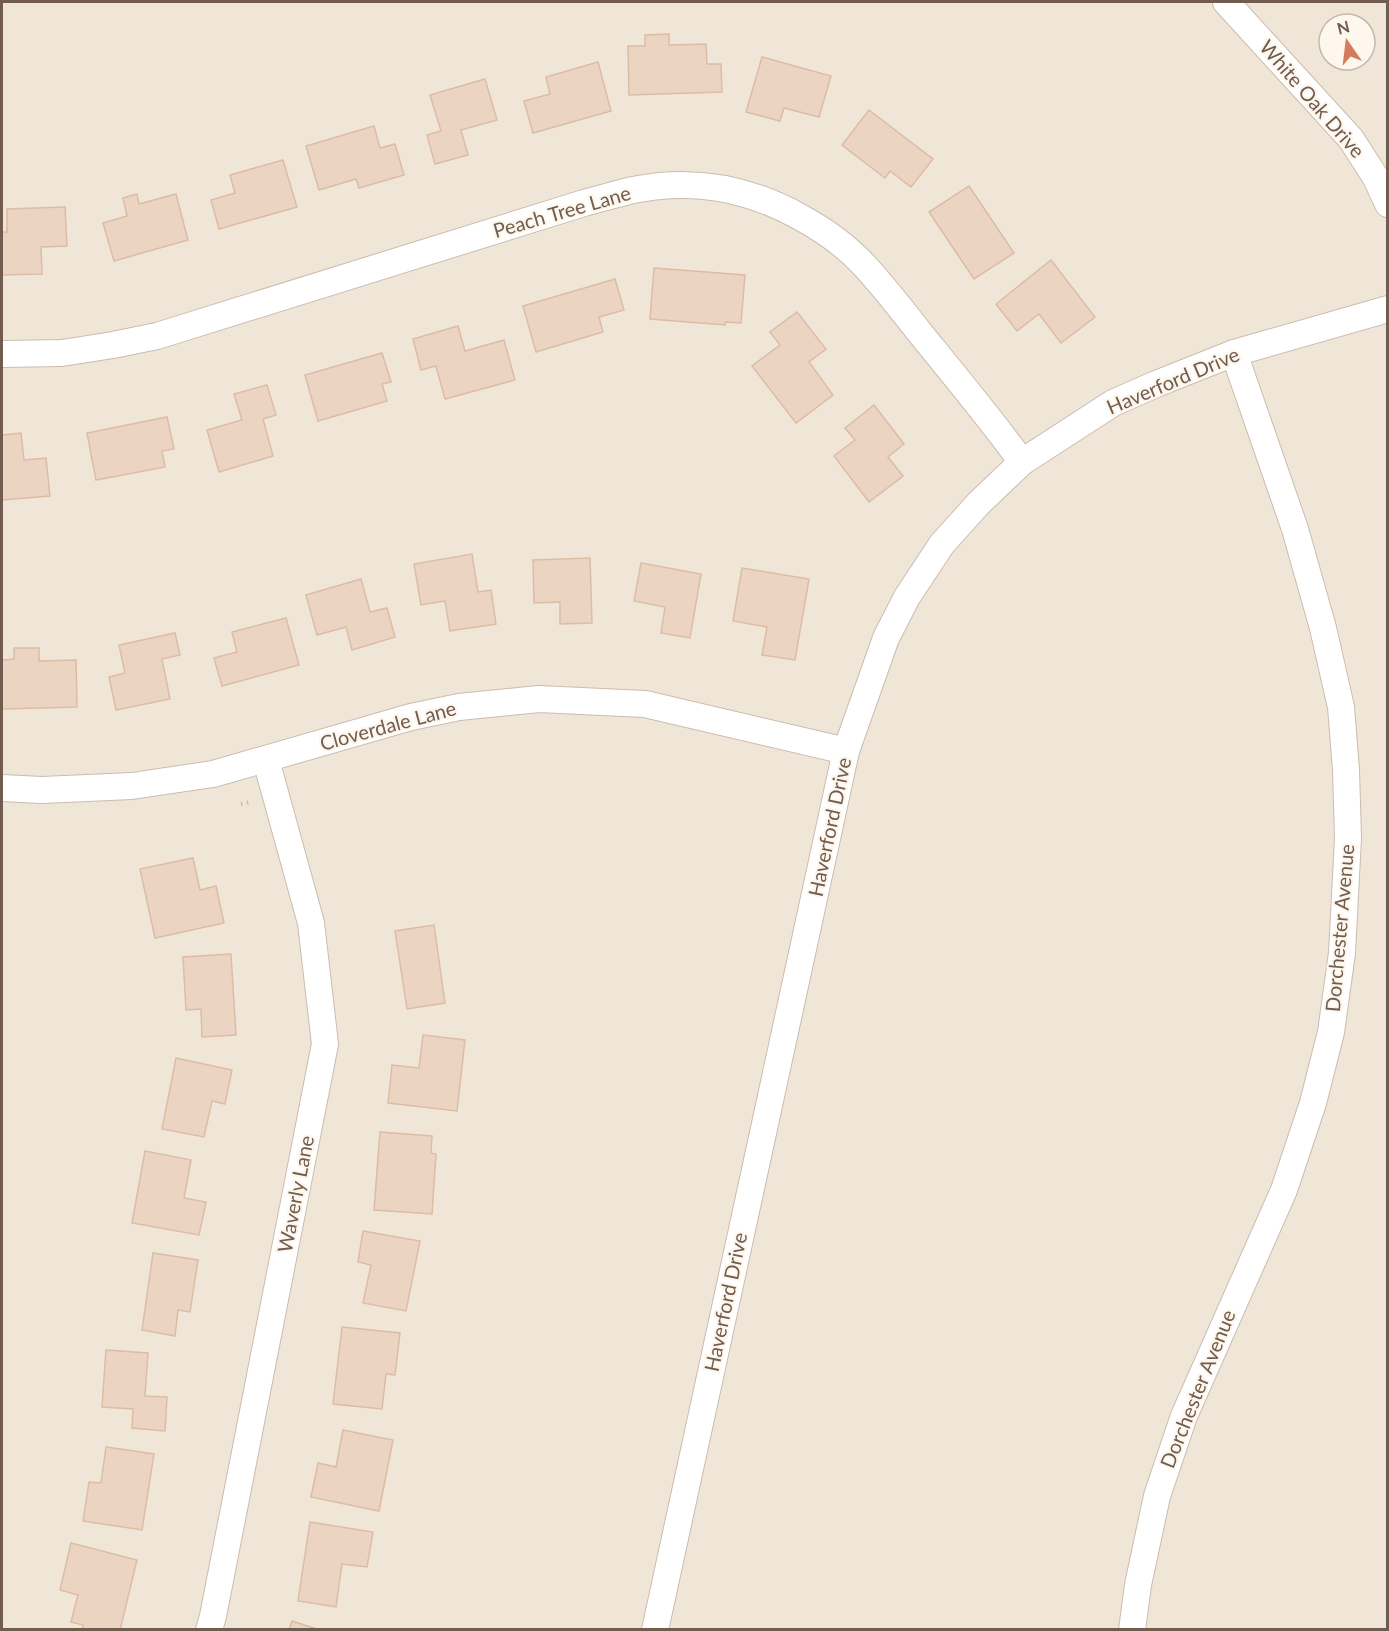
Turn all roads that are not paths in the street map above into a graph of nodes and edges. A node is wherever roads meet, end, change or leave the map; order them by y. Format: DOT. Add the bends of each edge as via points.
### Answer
graph roads {
  1 [pos="1226,2"];
  2 [pos="1388,204"];
  3 [pos="1388,309"];
  4 [pos="1234,353"];
  5 [pos="2,354"];
  6 [pos="1022,462"];
  7 [pos="846,751"];
  8 [pos="266,760"];
  9 [pos="2,788"];
  10 [pos="209,1629"];
  11 [pos="655,1629"];
  12 [pos="1132,1629"];
  1 -- 2 [label="street, White Oak Drive" via="1351,139"];
  3 -- 4 [label="street, Haverford Drive"];
  4 -- 6 [label="street, Haverford Drive" via="1113,403"];
  4 -- 12 [label="street, Dorchester Avenue" via="1295,529 1341,706 1348,838 1342,953 1331,1032 1313,1103 1284,1190 1180,1426 1157,1496"];
  5 -- 6 [label="street, Peach Tree Lane" via="62,353 157,336 584,203 634,190 703,185 733,189 783,207 843,245 886,291"];
  6 -- 7 [label="street, Haverford Drive" via="942,544 907,597 886,638"];
  7 -- 8 [label="street, Cloverdale Lane" via="645,704 539,699 459,706"];
  7 -- 11 [label="street, Haverford Drive"];
  8 -- 9 [label="street, Cloverdale Lane" via="213,774 132,786"];
  8 -- 10 [label="street, Waverly Lane" via="311,923 325,1044"];
}
